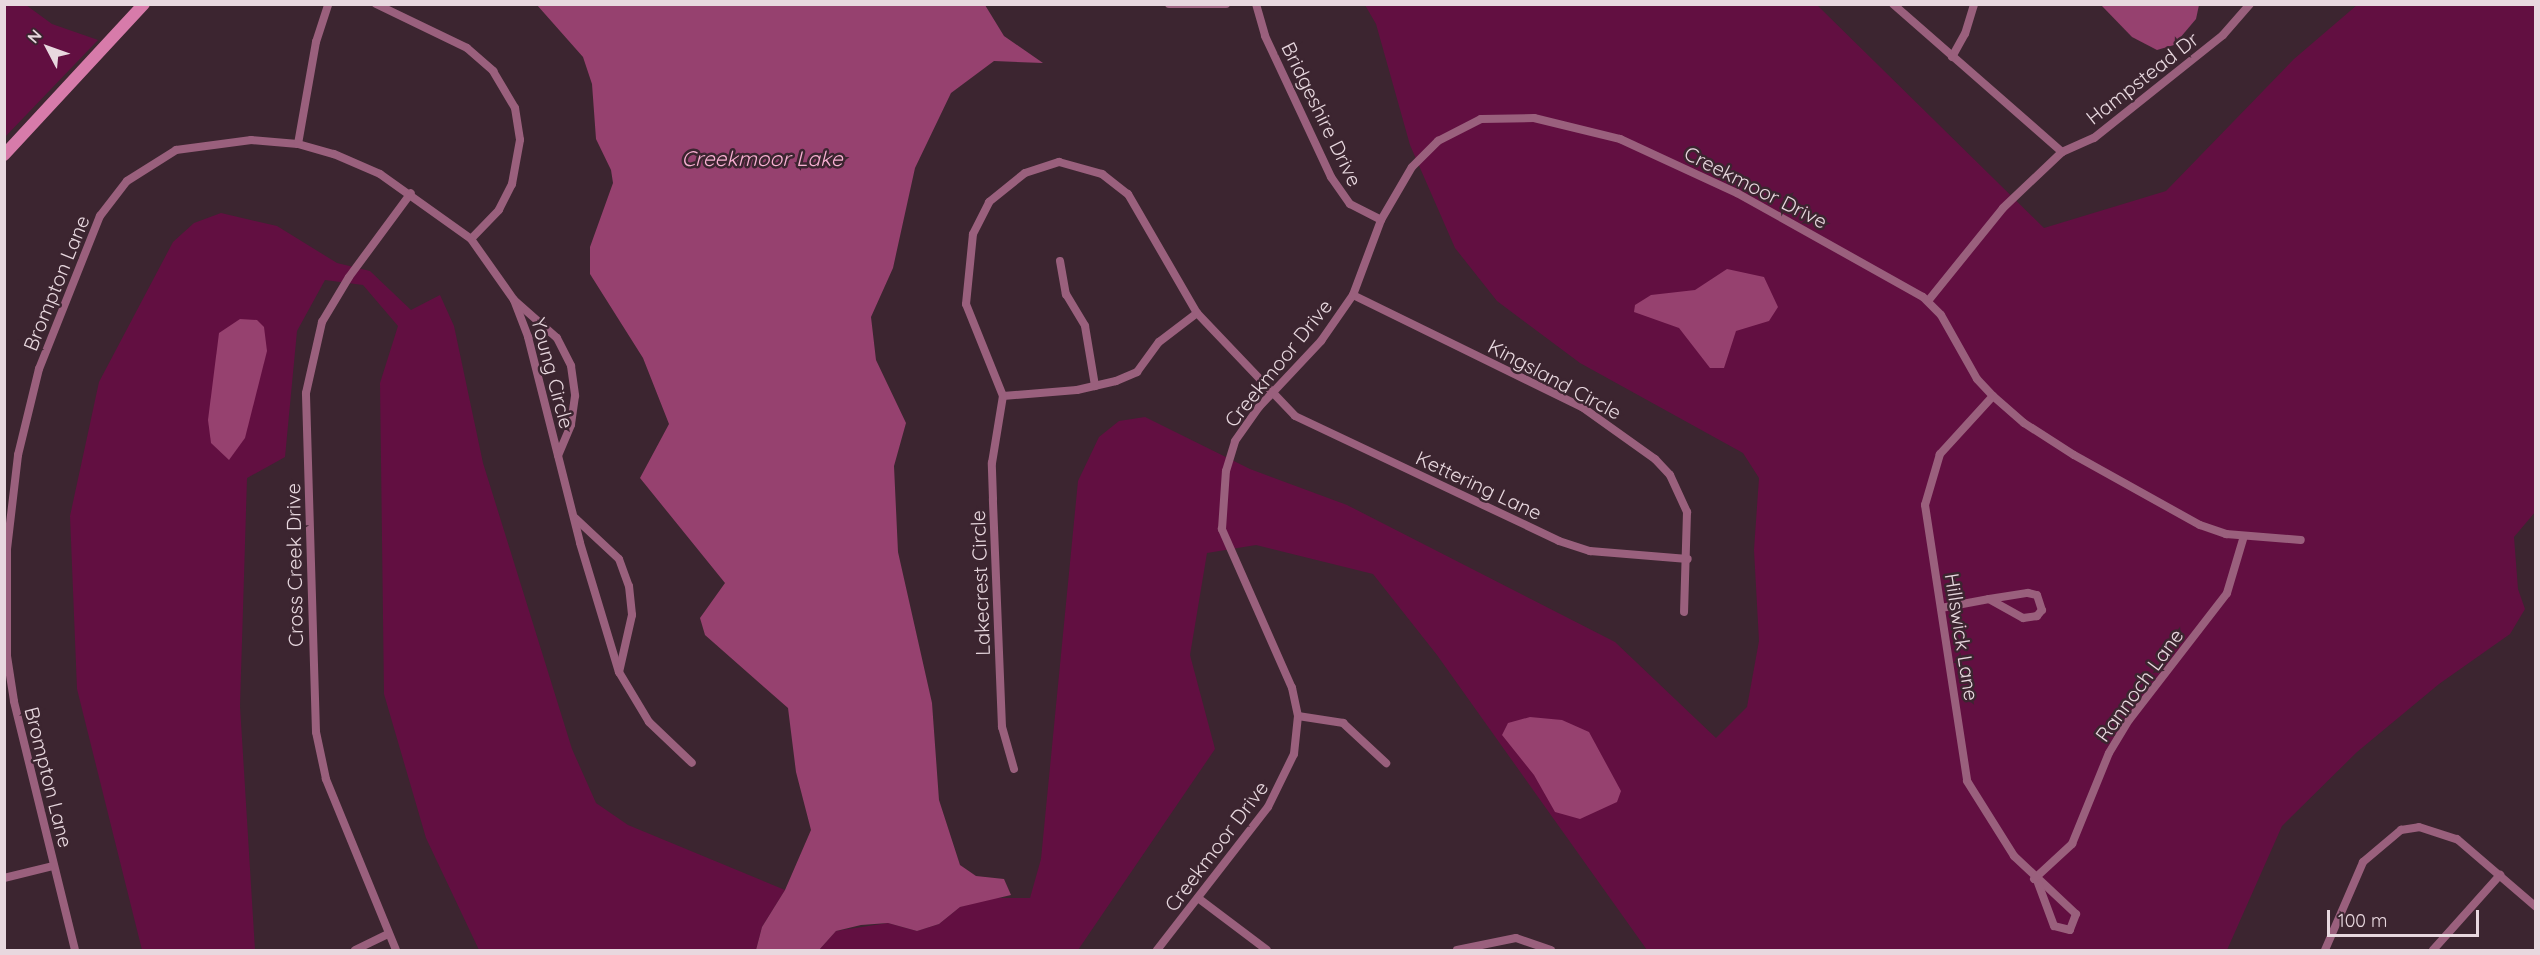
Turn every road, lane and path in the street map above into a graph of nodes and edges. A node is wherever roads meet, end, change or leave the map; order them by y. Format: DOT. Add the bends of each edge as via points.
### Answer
graph roads {
  1 [pos="144,4"];
  2 [pos="328,4"];
  3 [pos="376,4"];
  4 [pos="1169,4"];
  5 [pos="1226,4"];
  6 [pos="1256,4"];
  7 [pos="1893,4"];
  8 [pos="1974,4"];
  9 [pos="2250,4"];
  10 [pos="1952,57"];
  11 [pos="298,144"];
  12 [pos="2062,152"];
  13 [pos="4,155"];
  14 [pos="411,193"];
  15 [pos="1381,220"];
  16 [pos="471,239"];
  17 [pos="1060,261"];
  18 [pos="1353,295"];
  19 [pos="514,300"];
  20 [pos="1928,301"];
  21 [pos="1197,313"];
  22 [pos="1095,386"];
  23 [pos="1272,395"];
  24 [pos="1003,396"];
  25 [pos="1993,396"];
  26 [pos="558,455"];
  27 [pos="575,518"];
  28 [pos="2244,536"];
  29 [pos="2301,540"];
  30 [pos="1688,559"];
  31 [pos="1989,599"];
  32 [pos="1941,608"];
  33 [pos="1684,612"];
  34 [pos="6,656"];
  35 [pos="619,672"];
  36 [pos="1298,716"];
  37 [pos="692,763"];
  38 [pos="1386,763"];
  39 [pos="1014,769"];
  40 [pos="54,867"];
  41 [pos="2500,875"];
  42 [pos="4,878"];
  43 [pos="2036,881"];
  44 [pos="1197,898"];
  45 [pos="2535,907"];
  46 [pos="388,933"];
  47 [pos="75,951"];
  48 [pos="355,951"];
  49 [pos="396,951"];
  50 [pos="1157,951"];
  51 [pos="1267,951"];
  52 [pos="1457,951"];
  53 [pos="1551,951"];
  54 [pos="2325,951"];
  55 [pos="2433,951"];
  1 -- 13 [label="street"];
  2 -- 11 [label="street" via="316,42"];
  3 -- 16 [label="street" via="467,48 493,71 515,108 520,140 512,184 500,210"];
  4 -- 5 [label="street" via="1200,8"];
  6 -- 15 [label="street, Bridgeshire Drive" via="1265,36 1336,185 1350,204"];
  7 -- 10 [label="street"];
  8 -- 10 [label="street" via="1965,34"];
  9 -- 12 [label="street, Hampstead Dr" via="2223,35 2094,138"];
  10 -- 12 [label="street"];
  11 -- 14 [label="street, Brompton Lane" via="344,158"];
  11 -- 34 [label="street, Brompton Lane" via="218,141 176,150 127,181 100,216 39,369 18,455 7,549"];
  12 -- 20 [label="street, Hampstead Dr" via="2003,207"];
  14 -- 16 [label="street, Young Circle"];
  14 -- 46 [label="street, Cross Creek Drive" via="348,277 322,322 306,393 316,732 326,779"];
  15 -- 18 [label="street, Creekmoor Drive"];
  15 -- 20 [label="street, Creekmoor Drive" via="1413,167 1438,141 1481,119 1534,118 1620,139 1665,158 1837,247"];
  16 -- 19 [label="street, Young Circle"];
  17 -- 22 [label="street" via="1066,294 1084,326"];
  18 -- 23 [label="street, Creekmoor Drive" via="1321,341"];
  18 -- 30 [label="street, Kingsland Circle" via="1582,407 1647,453 1681,493 1687,512"];
  19 -- 26 [label="street, Young Circle"];
  19 -- 26 [label="street, Young Circle" via="557,338 571,366 575,396 571,425"];
  20 -- 25 [label="street, Creekmoor Drive" via="1977,379"];
  21 -- 22 [label="street" via="1159,342 1137,372"];
  21 -- 23 [label="street"];
  21 -- 24 [label="street" via="1128,194 1102,174 1059,162 1025,173 989,202 974,234 966,304"];
  22 -- 24 [label="street"];
  23 -- 30 [label="street, Kettering Lane" via="1295,416 1559,541 1590,551"];
  23 -- 36 [label="street, Creekmoor Drive" via="1235,441 1227,471 1222,529 1283,661"];
  24 -- 39 [label="street, Lakecrest Circle" via="992,463 993,499 1002,727"];
  25 -- 28 [label="street, Creekmoor Drive" via="2064,448 2180,514"];
  25 -- 32 [label="street, Hillswick Lane" via="1940,454 1928,484 1925,505"];
  26 -- 27 [label="street, Young Circle"];
  27 -- 35 [label="street, Young Circle"];
  27 -- 35 [label="street" via="619,559 629,586 632,615"];
  28 -- 29 [label="street, Creekmoor Drive"];
  28 -- 43 [label="street, Rannoch Lane" via="2227,593 2129,720 2109,753 2072,844"];
  30 -- 33 [label="street, Kingsland Circle"];
  31 -- 31 [label="street" via="2023,618 2037,616 2042,610 2037,595 2028,593"];
  31 -- 32 [label="street"];
  32 -- 43 [label="street, Hillswick Lane" via="1967,781 2014,856"];
  34 -- 40 [label="street, Brompton Lane"];
  35 -- 37 [label="street, Young Circle" via="649,722"];
  36 -- 38 [label="street" via="1342,723"];
  36 -- 44 [label="street, Creekmoor Drive" via="1294,754 1285,780"];
  40 -- 42 [label="street"];
  40 -- 47 [label="street, Brompton Lane"];
  41 -- 45 [label="street"];
  41 -- 54 [label="street" via="2457,839 2439,831 2401,830 2363,862"];
  41 -- 55 [label="street"];
  43 -- 43 [label="street" via="2054,926 2070,930 2076,914"];
  44 -- 50 [label="street, Creekmoor Drive"];
  44 -- 51 [label="street"];
  46 -- 48 [label="street"];
  46 -- 49 [label="street, Cross Creek Drive"];
  52 -- 53 [label="street" via="1516,938"];
}
